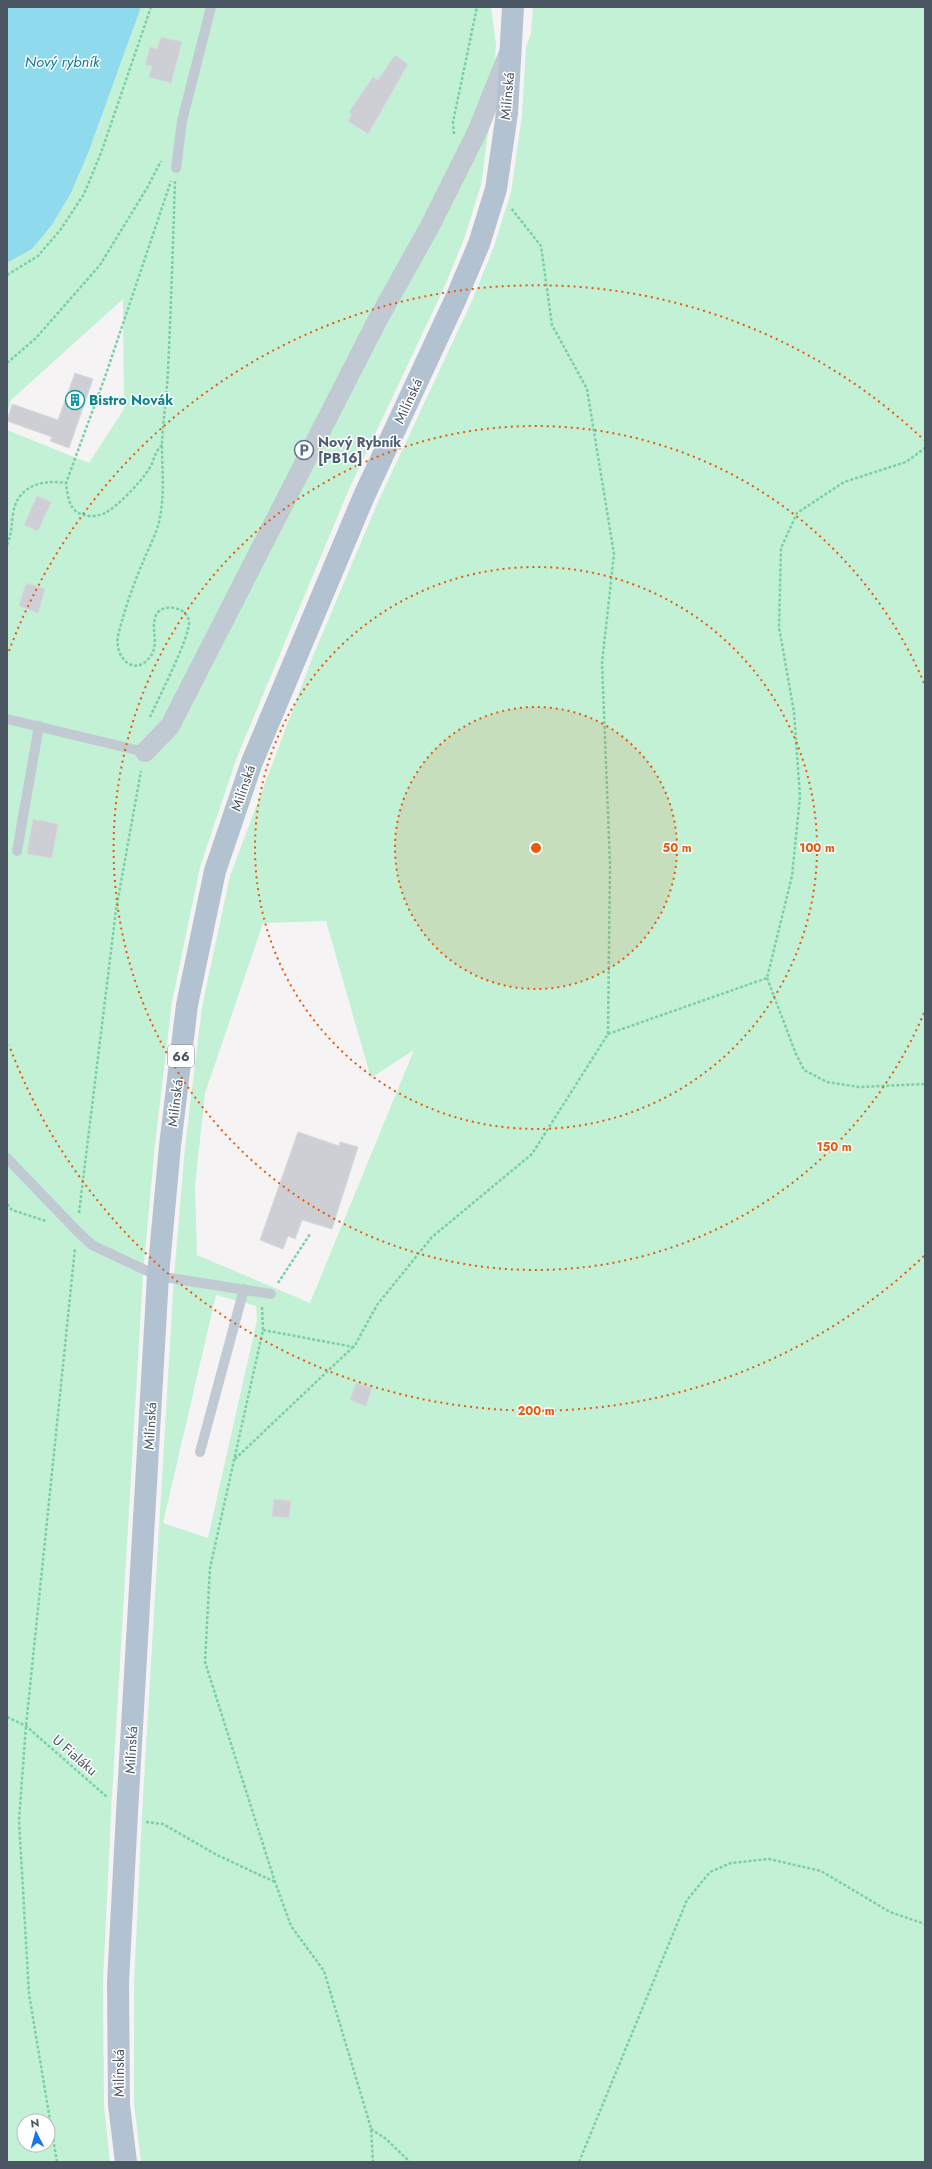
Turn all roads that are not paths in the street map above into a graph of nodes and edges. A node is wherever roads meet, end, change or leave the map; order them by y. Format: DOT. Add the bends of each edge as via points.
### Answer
graph roads {
  1 [pos="211,7"];
  2 [pos="513,7"];
  3 [pos="511,46"];
  4 [pos="176,168"];
  5 [pos="7,719"];
  6 [pos="39,726"];
  7 [pos="145,752"];
  8 [pos="18,851"];
  9 [pos="7,1158"];
  10 [pos="158,1276"];
  11 [pos="244,1289"];
  12 [pos="267,1293"];
  13 [pos="200,1452"];
  14 [pos="126,2162"];
  1 -- 4 [label="lane" via="182,121"];
  2 -- 3 [label="main road, Milínská / 66"];
  3 -- 7 [label="street" via="477,132 430,226 377,321 170,726"];
  3 -- 10 [label="main road, Milínská / 66" via="507,113 496,189 479,244 364,496 252,762 215,871 187,1005"];
  5 -- 6 [label="lane"];
  6 -- 7 [label="lane"];
  6 -- 8 [label="lane"];
  9 -- 10 [label="lane" via="92,1244"];
  10 -- 11 [label="lane"];
  10 -- 14 [label="main road, Milínská / 66" via="134,1818 118,1982 119,2105"];
  11 -- 12 [label="lane"];
  11 -- 13 [label="lane"];
}
